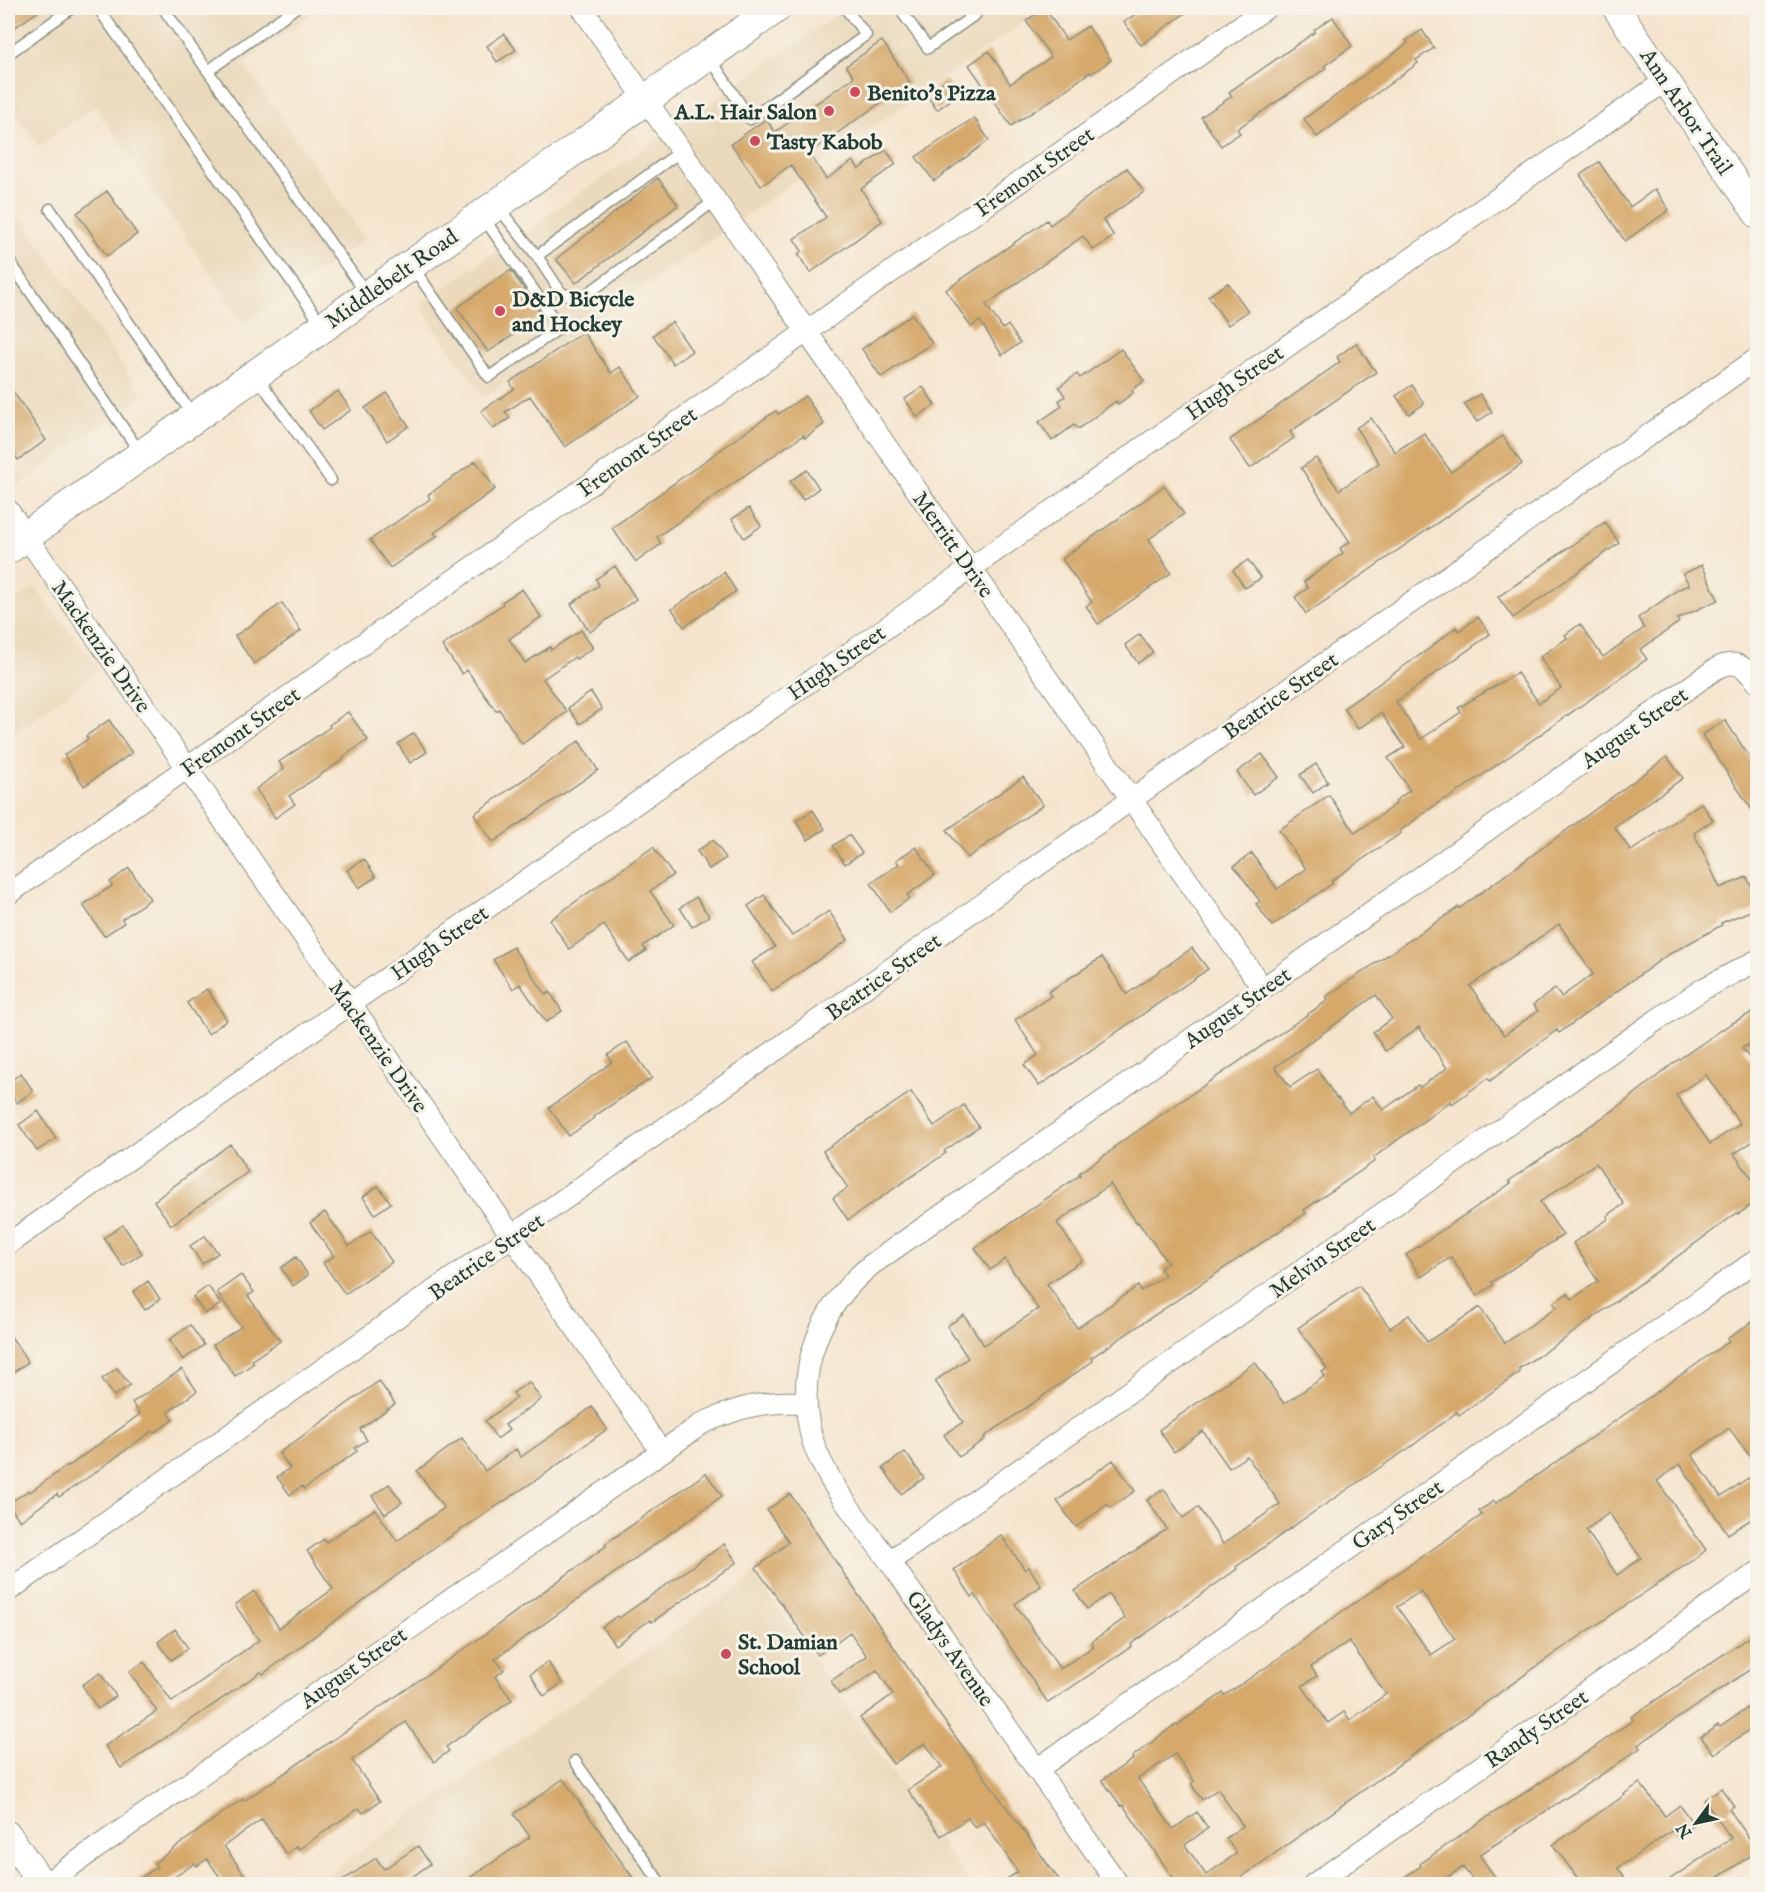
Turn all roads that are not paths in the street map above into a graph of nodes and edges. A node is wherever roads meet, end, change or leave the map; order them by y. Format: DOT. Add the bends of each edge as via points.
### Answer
graph roads {
  1 [pos="72,8"];
  2 [pos="99,8"];
  3 [pos="163,8"];
  4 [pos="295,8"];
  5 [pos="582,8"];
  6 [pos="776,8"];
  7 [pos="845,8"];
  8 [pos="899,8"];
  9 [pos="971,8"];
  10 [pos="1266,8"];
  11 [pos="1619,9"];
  12 [pos="8,54"];
  13 [pos="708,55"];
  14 [pos="208,71"];
  15 [pos="1665,81"];
  16 [pos="646,99"];
  17 [pos="681,151"];
  18 [pos="716,200"];
  19 [pos="50,209"];
  20 [pos="488,209"];
  21 [pos="1756,211"];
  22 [pos="537,256"];
  23 [pos="8,259"];
  24 [pos="411,264"];
  25 [pos="368,295"];
  26 [pos="323,326"];
  27 [pos="807,331"];
  28 [pos="1758,358"];
  29 [pos="255,375"];
  30 [pos="195,417"];
  31 [pos="142,455"];
  32 [pos="331,480"];
  33 [pos="8,510"];
  34 [pos="17,543"];
  35 [pos="970,567"];
  36 [pos="1758,683"];
  37 [pos="187,768"];
  38 [pos="1131,799"];
  39 [pos="8,894"];
  40 [pos="1758,960"];
  41 [pos="1263,989"];
  42 [pos="350,1004"];
  43 [pos="512,1238"];
  44 [pos="8,1244"];
  45 [pos="1758,1259"];
  46 [pos="806,1402"];
  47 [pos="661,1451"];
  48 [pos="890,1561"];
  49 [pos="1758,1572"];
  50 [pos="8,1592"];
  51 [pos="575,1761"];
  52 [pos="1036,1770"];
  53 [pos="8,1835"];
  54 [pos="44,1884"];
  55 [pos="660,1884"];
  56 [pos="1118,1884"];
  57 [pos="1314,1884"];
  1 -- 12 [label="lane"];
  2 -- 26 [label="lane"];
  3 -- 14 [label="lane"];
  4 -- 14 [label="lane"];
  5 -- 16 [label="street, Merritt Drive"];
  6 -- 13 [label="main road, Middlebelt Road"];
  7 -- 13 [label="lane" via="866,35 750,119"];
  8 -- 9 [label="lane" via="928,48 976,14"];
  10 -- 27 [label="street, Fremont Street"];
  11 -- 15 [label="street, Ann Arbor Trail"];
  13 -- 16 [label="main road, Middlebelt Road"];
  14 -- 25 [label="lane"];
  15 -- 21 [label="street, Ann Arbor Trail"];
  15 -- 35 [label="street, Hugh Street"];
  16 -- 17 [label="street, Merritt Drive"];
  16 -- 20 [label="main road, Middlebelt Road"];
  17 -- 18 [label="street, Merritt Drive"];
  17 -- 22 [label="lane"];
  18 -- 22 [label="lane" via="583,297 562,294"];
  18 -- 27 [label="street, Merritt Drive"];
  19 -- 30 [label="lane"];
  20 -- 22 [label="lane"];
  20 -- 24 [label="main road, Middlebelt Road"];
  20 -- 24 [label="lane" via="560,328 489,377"];
  23 -- 31 [label="lane"];
  24 -- 25 [label="main road, Middlebelt Road"];
  25 -- 26 [label="main road, Middlebelt Road"];
  26 -- 29 [label="main road, Middlebelt Road"];
  27 -- 35 [label="street, Merritt Drive"];
  27 -- 37 [label="street, Fremont Street"];
  28 -- 38 [label="street, Beatrice Street"];
  29 -- 30 [label="main road, Middlebelt Road"];
  29 -- 32 [label="lane"];
  30 -- 31 [label="main road, Middlebelt Road"];
  31 -- 34 [label="main road, Middlebelt Road"];
  33 -- 34 [label="street, Mackenzie Drive"];
  34 -- 37 [label="street, Mackenzie Drive"];
  35 -- 38 [label="street, Merritt Drive"];
  35 -- 42 [label="street, Hugh Street"];
  36 -- 41 [label="street, August Street" via="1745,668 1734,663 1714,670"];
  37 -- 39 [label="street, Fremont Street"];
  37 -- 42 [label="street, Mackenzie Drive"];
  38 -- 41 [label="street, Merritt Drive"];
  38 -- 43 [label="street, Beatrice Street"];
  40 -- 48 [label="street, Melvin Street" via="1658,1019"];
  41 -- 46 [label="street, August Street" via="859,1275 838,1298 819,1331 808,1367"];
  42 -- 43 [label="street, Mackenzie Drive"];
  42 -- 44 [label="street, Hugh Street"];
  43 -- 47 [label="street, Mackenzie Drive"];
  43 -- 50 [label="street, Beatrice Street"];
  45 -- 52 [label="street, Gary Street"];
  46 -- 47 [label="street" via="775,1401 732,1410 703,1423"];
  46 -- 48 [label="street, Gladys Avenue" via="811,1435 831,1481"];
  47 -- 54 [label="street, August Street"];
  48 -- 52 [label="street, Gladys Avenue"];
  49 -- 57 [label="street, Randy Street"];
  51 -- 55 [label="lane"];
  52 -- 56 [label="street, Gladys Avenue"];
  53 -- 54 [label="street"];
}
